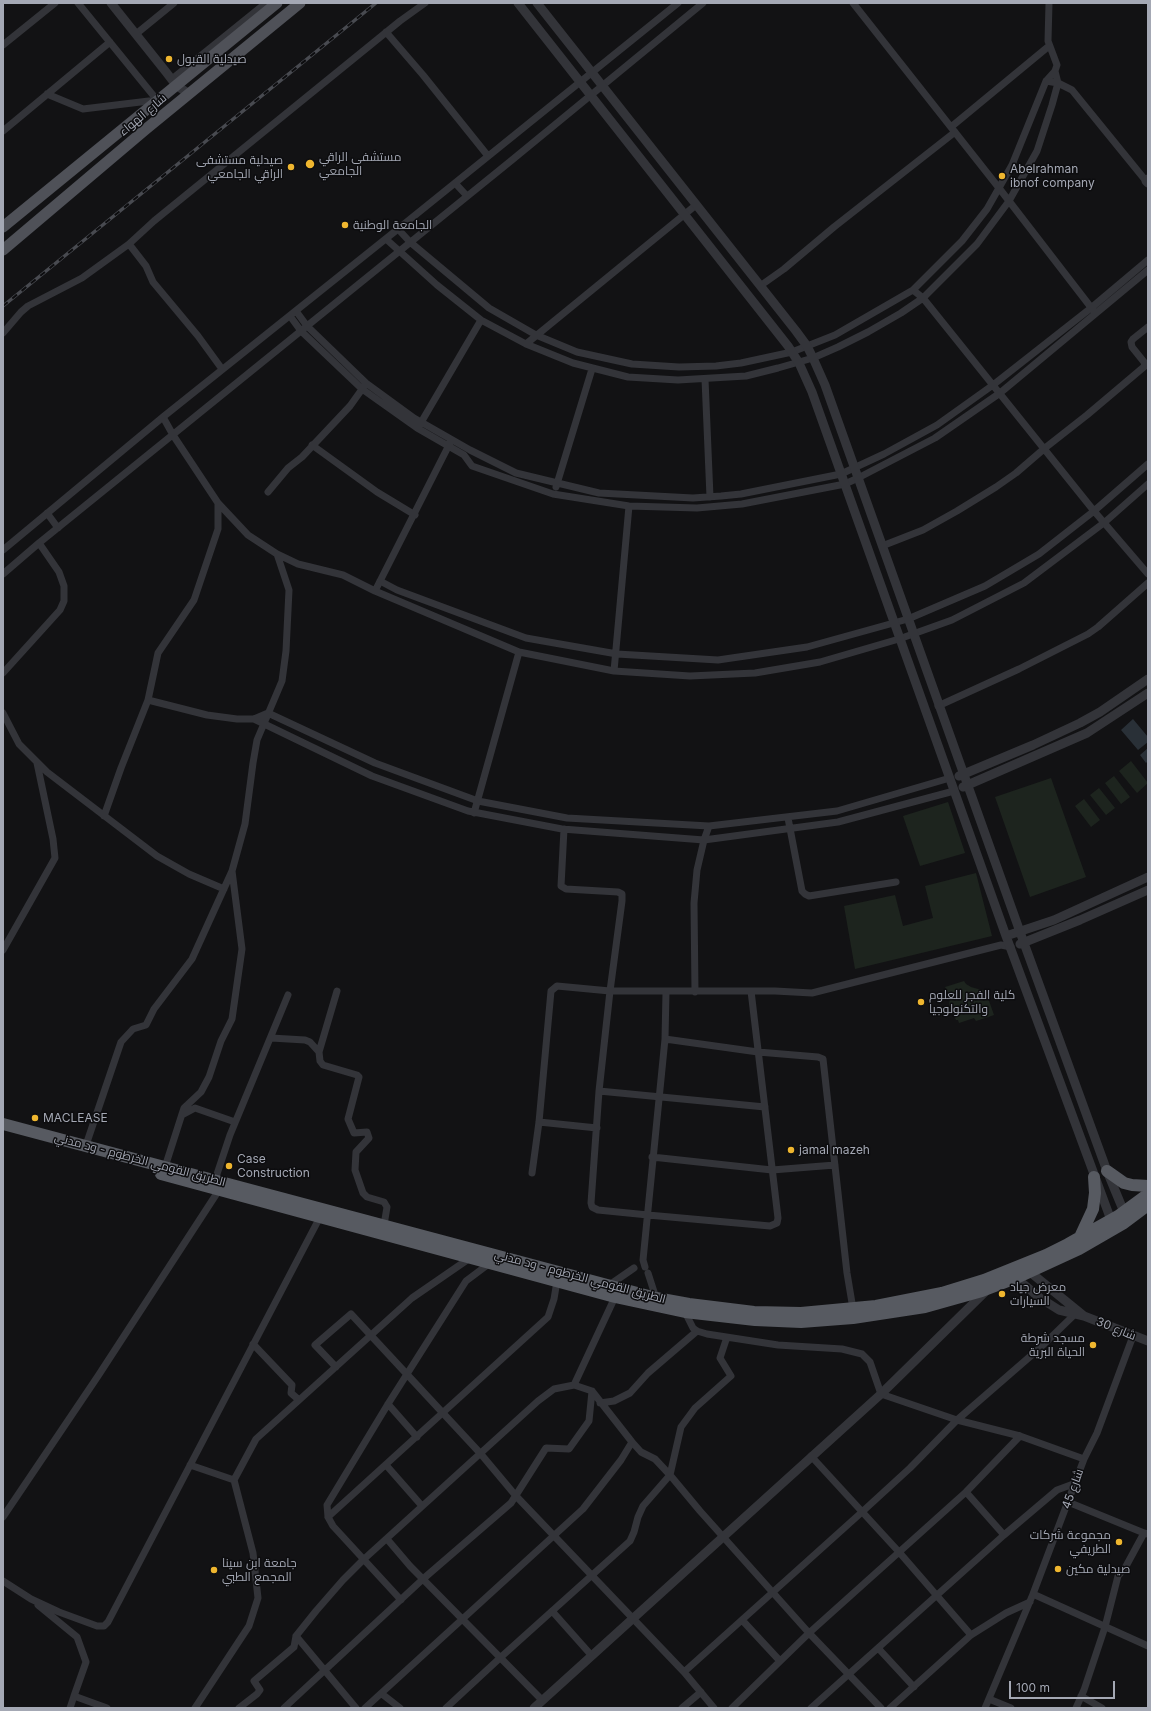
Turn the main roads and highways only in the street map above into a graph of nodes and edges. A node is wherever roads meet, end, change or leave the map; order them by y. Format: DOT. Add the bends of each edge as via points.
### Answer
graph roads {
  1 [pos="277,3"];
  2 [pos="300,3"];
  3 [pos="3,227"];
  4 [pos="3,250"];
  5 [pos="3,1124"];
  6 [pos="3,1132"];
  7 [pos="1107,1171"];
  8 [pos="1094,1177"];
  9 [pos="217,1185"];
  10 [pos="1148,1186"];
  11 [pos="1148,1194"];
  12 [pos="1148,1205"];
  13 [pos="1079,1238"];
  1 -- 3 [label="main road, شارع الهواء" via="174,82 157,100"];
  2 -- 4 [label="main road, شارع الهواء"];
  5 -- 9 [label="highway, الطريق القومي الخرطوم - ود مدني" via="165,1167"];
  6 -- 9 [label="highway, الطريق القومي الخرطوم - ود مدني"];
  7 -- 10 [label="highway" via="1132,1186"];
  8 -- 13 [label="highway" via="1093,1209"];
  9 -- 12 [label="highway, الطريق القومي الخرطوم - ود مدني" via="320,1217 615,1297 685,1312 801,1322 854,1318 925,1307 989,1288 1030,1272 1098,1238"];
  9 -- 13 [label="highway, الطريق القومي الخرطوم - ود مدني" via="384,1225 656,1298 754,1312 801,1313 853,1309 922,1297 984,1280 1046,1255"];
  11 -- 13 [label="highway, الطريق القومي الخرطوم - ود مدني" via="1124,1212"];
}
